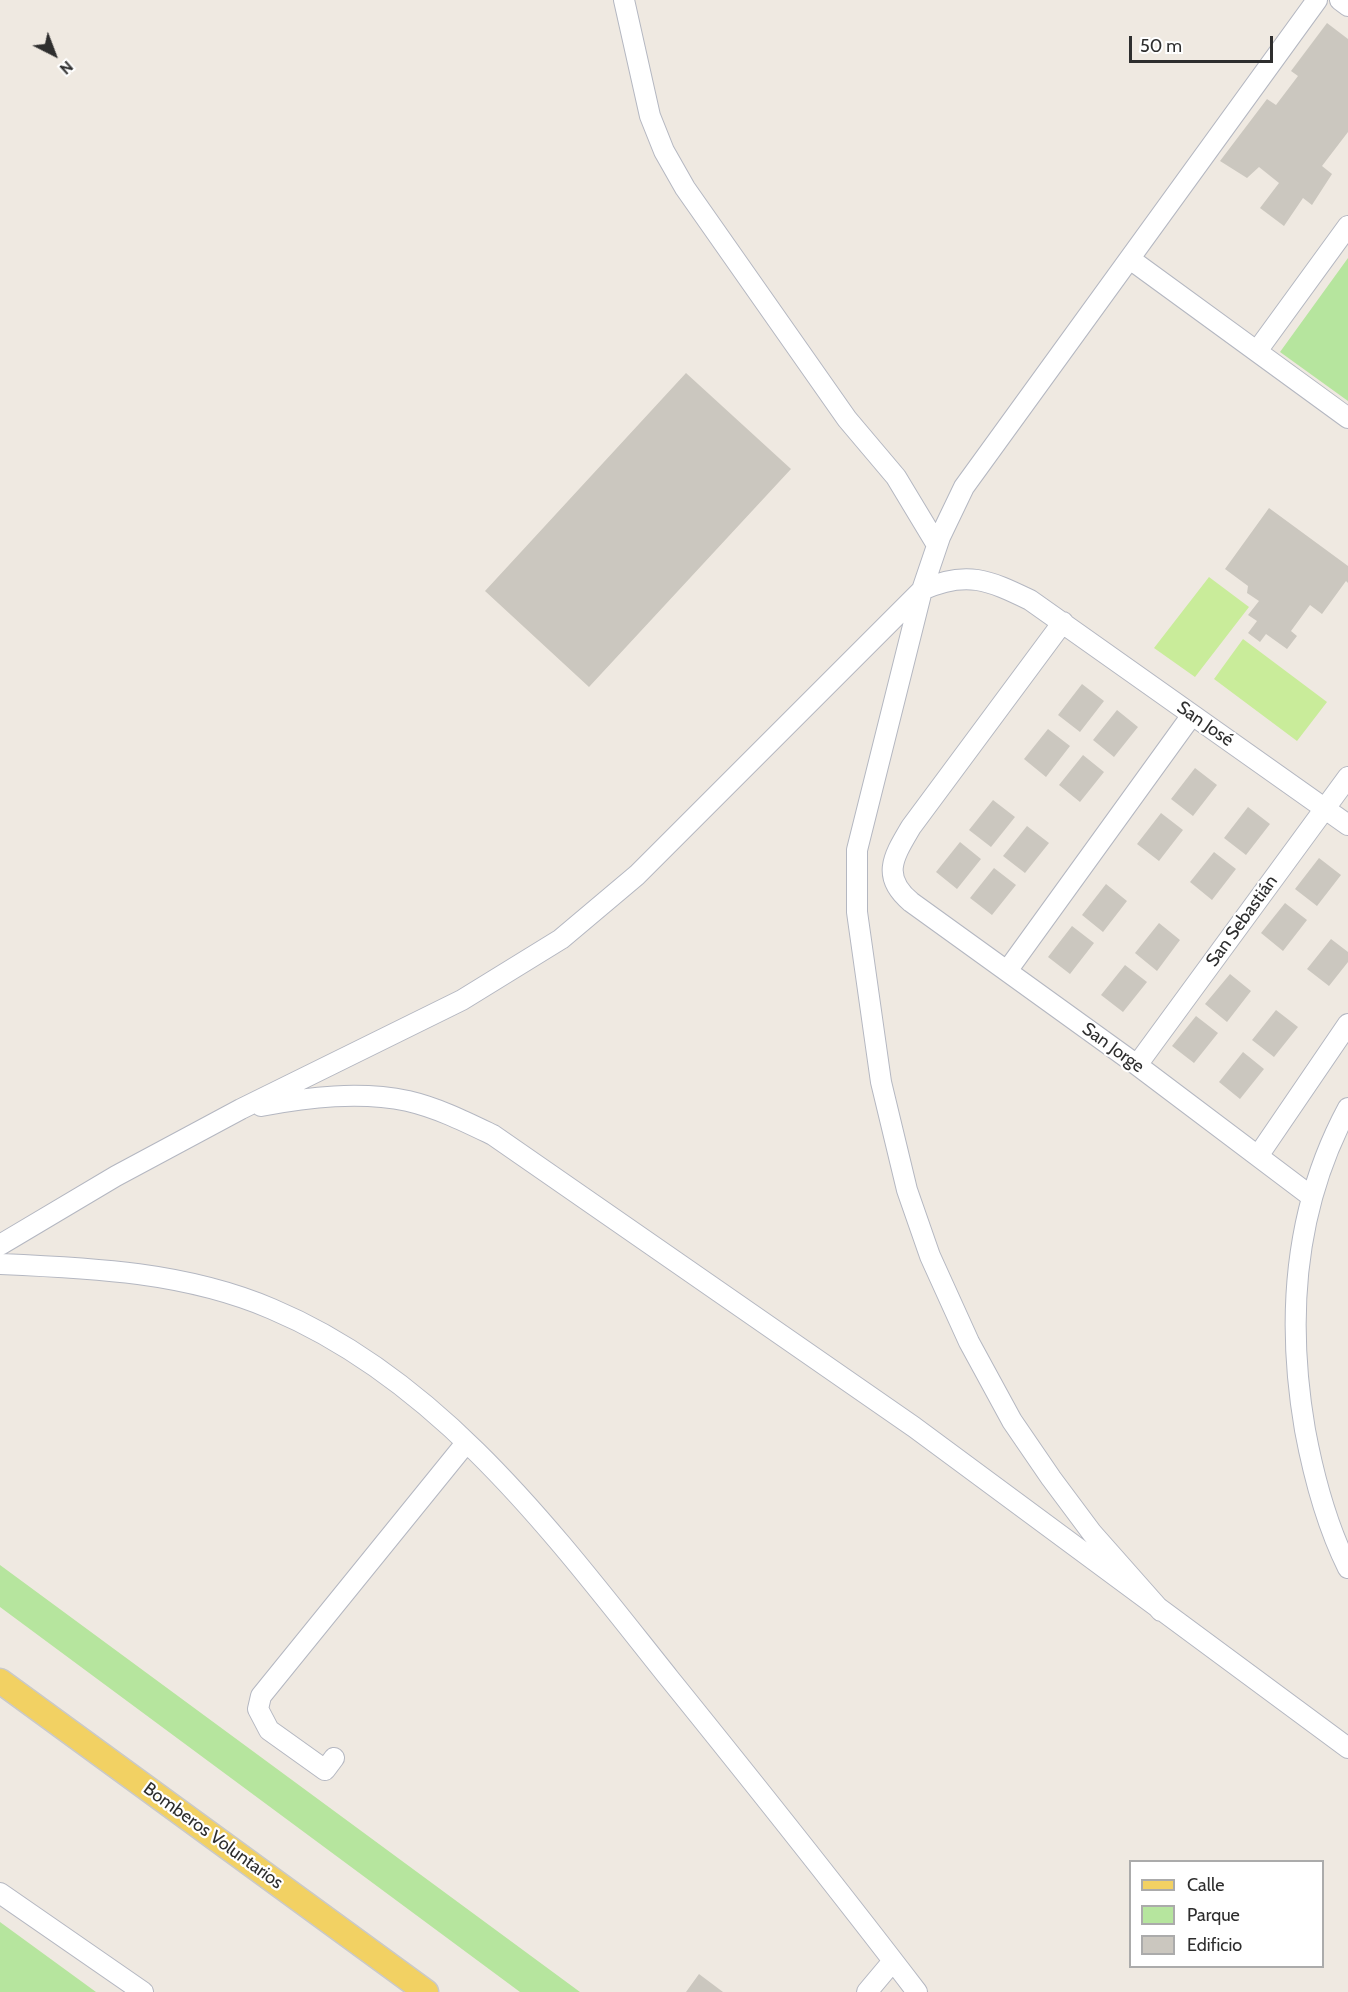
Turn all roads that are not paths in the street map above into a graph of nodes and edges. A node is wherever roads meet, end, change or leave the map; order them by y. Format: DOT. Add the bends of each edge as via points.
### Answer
graph roads {
  1 [pos="624,0"];
  2 [pos="1317,0"];
  3 [pos="1340,0"];
  4 [pos="1348,6"];
  5 [pos="1348,226"];
  6 [pos="1130,260"];
  7 [pos="1257,351"];
  8 [pos="1348,418"];
  9 [pos="937,545"];
  10 [pos="922,590"];
  11 [pos="1063,622"];
  12 [pos="1192,715"];
  13 [pos="1348,777"];
  14 [pos="1325,808"];
  15 [pos="1348,825"];
  16 [pos="1007,971"];
  17 [pos="1348,1024"];
  18 [pos="1137,1065"];
  19 [pos="1348,1108"];
  20 [pos="241,1109"];
  21 [pos="1258,1156"];
  22 [pos="1312,1197"];
  23 [pos="0,1245"];
  24 [pos="0,1263"];
  25 [pos="466,1443"];
  26 [pos="1348,1568"];
  27 [pos="1161,1611"];
  28 [pos="0,1681"];
  29 [pos="1348,1748"];
  30 [pos="333,1758"];
  31 [pos="0,1893"];
  32 [pos="893,1961"];
  33 [pos="143,1992"];
  34 [pos="426,1992"];
  35 [pos="867,1992"];
  36 [pos="917,1992"];
  1 -- 9 [label="street" via="650,116 685,188 847,419 896,477"];
  2 -- 6 [label="street"];
  3 -- 4 [label="street"];
  5 -- 7 [label="street"];
  6 -- 7 [label="street"];
  6 -- 9 [label="street" via="964,487"];
  7 -- 8 [label="street"];
  9 -- 10 [label="street"];
  10 -- 11 [label="street, San José" via="945,580 999,584"];
  10 -- 20 [label="street" via="637,875 561,939 462,1000"];
  10 -- 27 [label="street" via="856,850 857,912 881,1082 908,1190 930,1256 969,1342 1012,1421 1051,1478 1092,1533"];
  11 -- 12 [label="street, San José"];
  11 -- 16 [label="street, San Jorge" via="893,860 893,879 901,894"];
  12 -- 14 [label="street, San José"];
  12 -- 16 [label="street"];
  13 -- 14 [label="street, San Sebastián"];
  14 -- 15 [label="street, San José"];
  14 -- 18 [label="street, San Sebastián"];
  16 -- 18 [label="street, San Jorge"];
  17 -- 21 [label="street"];
  18 -- 21 [label="street, San Jorge"];
  19 -- 22 [label="street" via="1322,1163"];
  20 -- 23 [label="street" via="116,1176"];
  20 -- 27 [label="street" via="364,1096 408,1101 493,1135 914,1427"];
  21 -- 22 [label="street, San Jorge"];
  22 -- 26 [label="street" via="1296,1277 1296,1357 1312,1465 1333,1539"];
  24 -- 25 [label="street" via="149,1275 272,1309 382,1371"];
  25 -- 30 [label="street" via="261,1696 258,1709 269,1730 325,1770"];
  25 -- 32 [label="street" via="529,1507 594,1584"];
  27 -- 29 [label="street"];
  28 -- 34 [label="main road, Bomberos Voluntarios"];
  31 -- 33 [label="street"];
  32 -- 35 [label="street"];
  32 -- 36 [label="street"];
}
